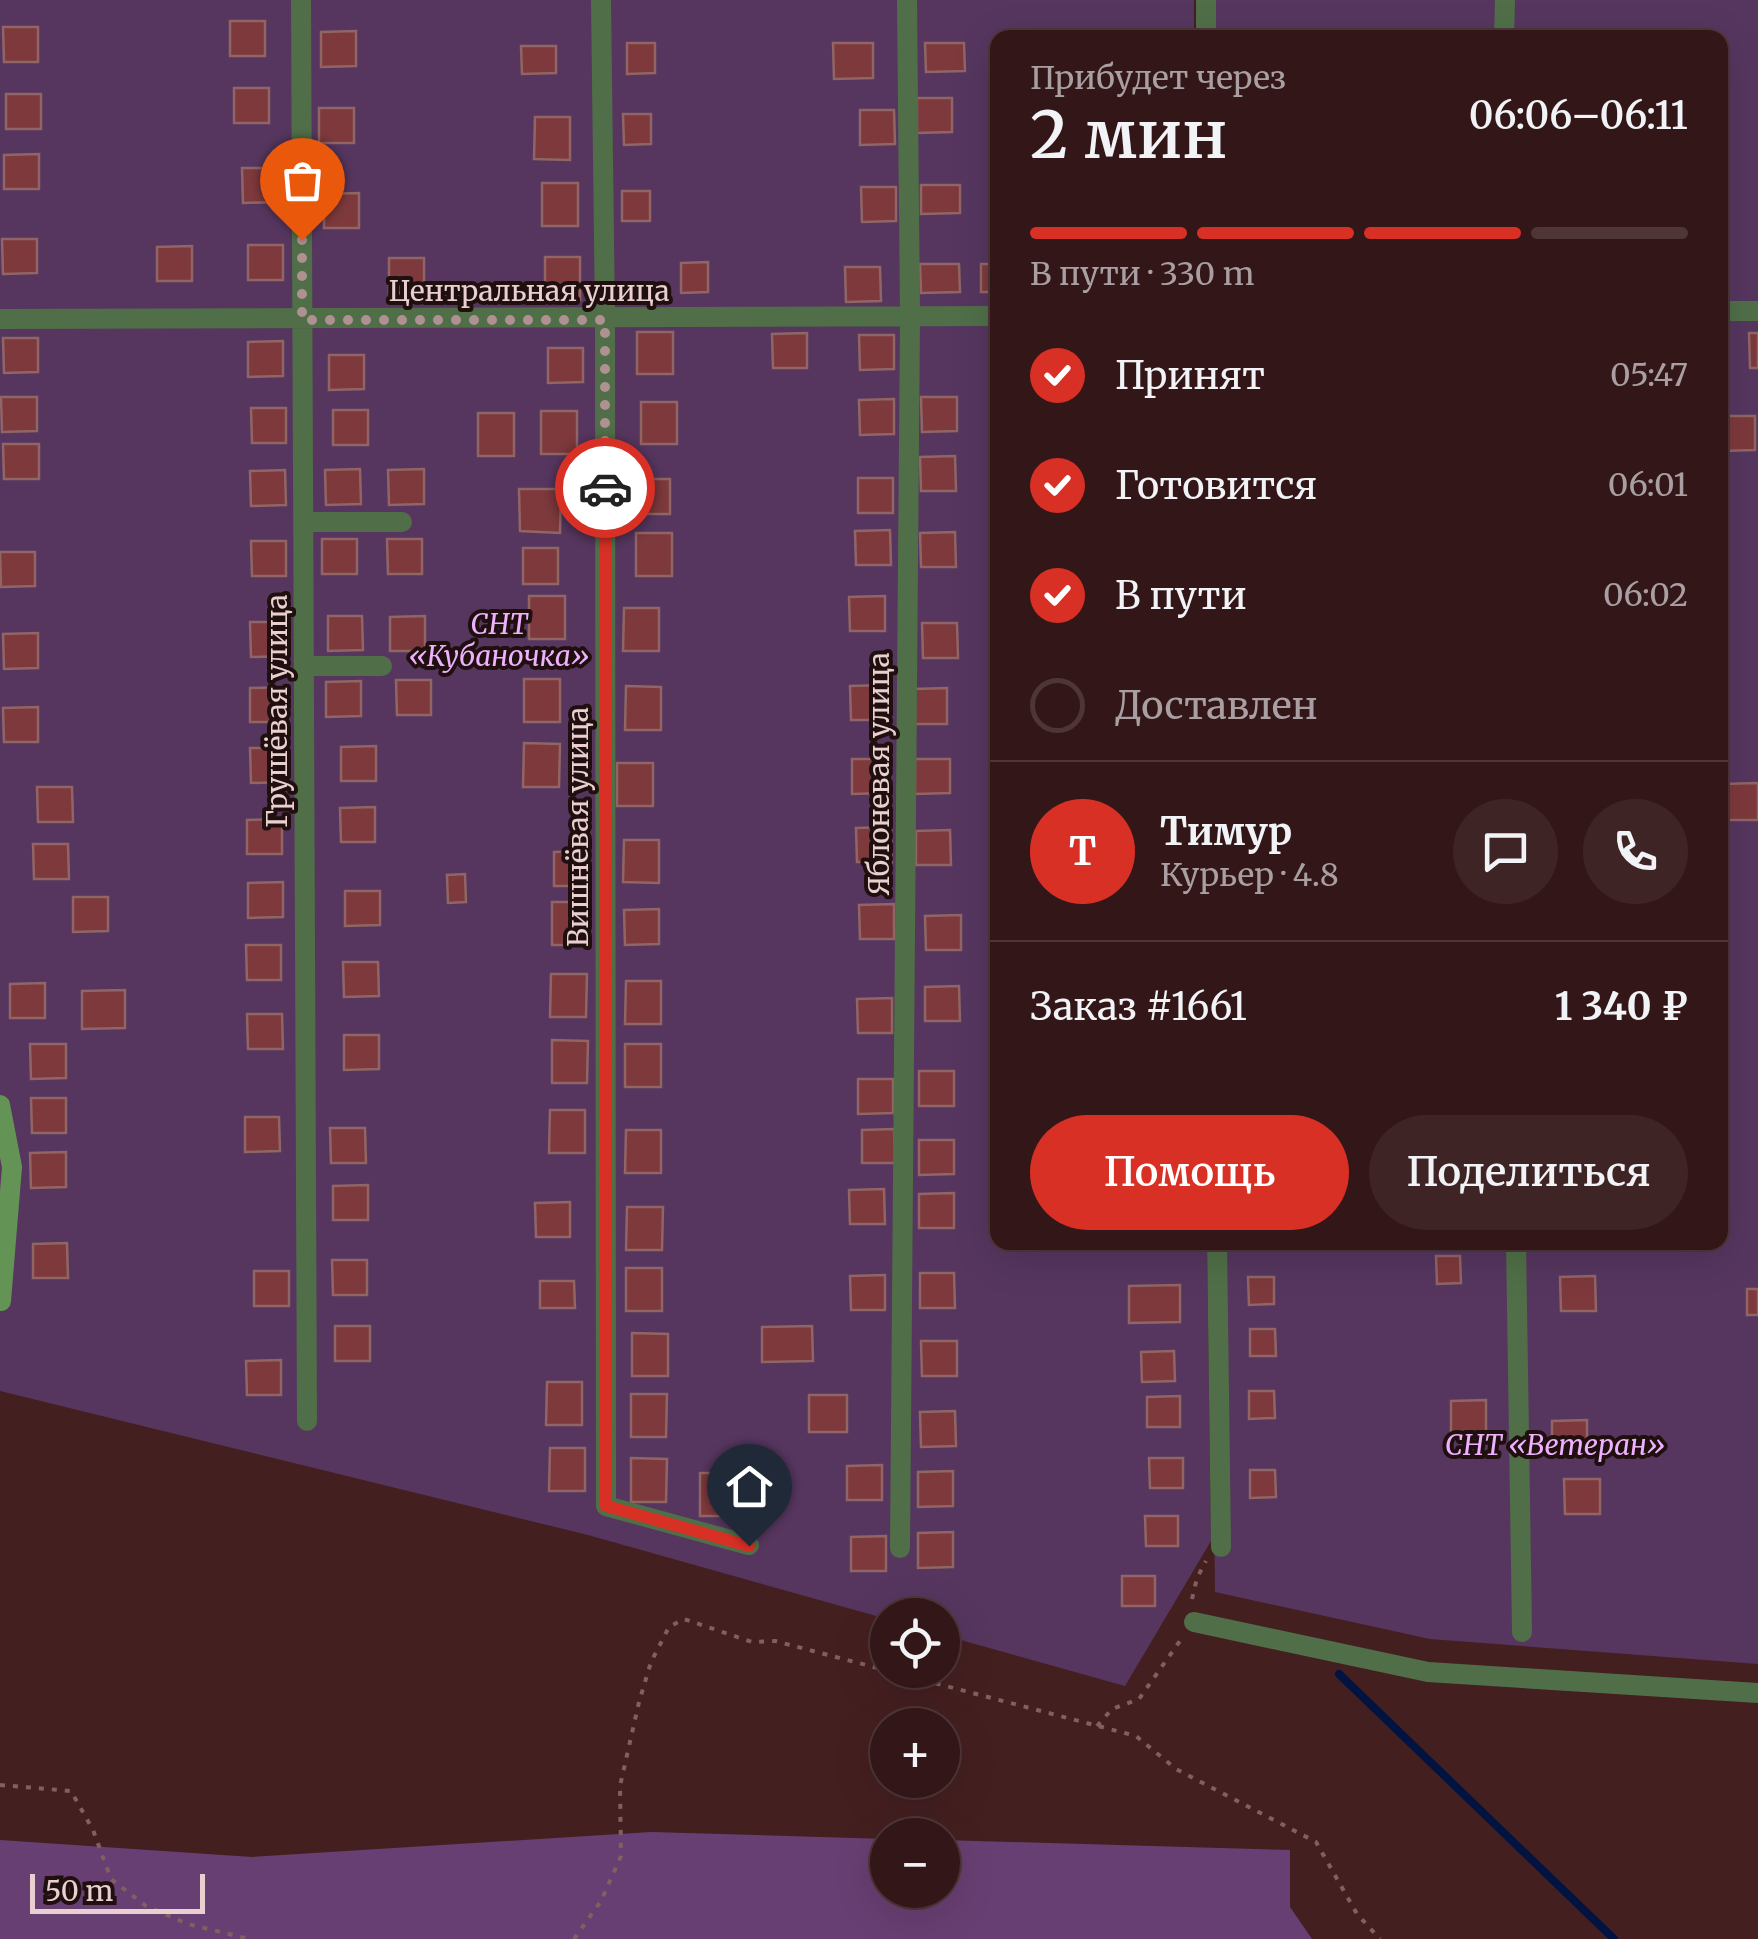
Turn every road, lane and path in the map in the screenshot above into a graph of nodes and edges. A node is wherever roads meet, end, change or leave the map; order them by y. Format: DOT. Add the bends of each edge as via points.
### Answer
graph roads {
  1 [pos="301,0"];
  2 [pos="600,0"];
  3 [pos="907,0"];
  4 [pos="1206,0"];
  5 [pos="1505,0"];
  6 [pos="1206,30"];
  7 [pos="1504,30"];
  8 [pos="1758,310"];
  9 [pos="1728,311"];
  10 [pos="910,316"];
  11 [pos="990,316"];
  12 [pos="0,318"];
  13 [pos="302,320"];
  14 [pos="605,320"];
  15 [pos="304,522"];
  16 [pos="402,522"];
  17 [pos="304,666"];
  18 [pos="382,666"];
  19 [pos="0,1105"];
  20 [pos="1217,1250"];
  21 [pos="1516,1250"];
  22 [pos="0,1301"];
  23 [pos="307,1421"];
  24 [pos="749,1546"];
  25 [pos="1221,1547"];
  26 [pos="900,1548"];
  27 [pos="1194,1622"];
  28 [pos="1522,1632"];
  29 [pos="1758,1692"];
  30 [pos="1097,1726"];
  31 [pos="0,1785"];
  32 [pos="249,1939"];
  33 [pos="574,1939"];
  34 [pos="1380,1939"];
  1 -- 13 [label="street, Грушёвая улица"];
  2 -- 14 [label="street, Вишнёвая улица"];
  3 -- 10 [label="street, Яблоневая улица"];
  4 -- 6 [label="street"];
  5 -- 7 [label="street"];
  8 -- 9 [label="street"];
  10 -- 11 [label="street, Центральная улица"];
  10 -- 14 [label="street, Центральная улица"];
  10 -- 26 [label="street, Яблоневая улица"];
  12 -- 13 [label="street, Центральная улица"];
  13 -- 14 [label="street, Центральная улица"];
  13 -- 15 [label="street, Грушёвая улица"];
  14 -- 24 [label="street, Вишнёвая улица" via="606,1506"];
  15 -- 16 [label="street"];
  15 -- 17 [label="street, Грушёвая улица"];
  17 -- 18 [label="street"];
  17 -- 23 [label="street, Грушёвая улица"];
  19 -- 22 [label="street" via="12,1167"];
  20 -- 25 [label="street"];
  21 -- 28 [label="street"];
  25 -- 27 [label="path" via="1197,1578"];
  27 -- 29 [label="street" via="1428,1672"];
  27 -- 30 [label="path" via="1139,1699 1112,1710"];
  30 -- 33 [label="path" via="774,1641 752,1642 684,1618 669,1628 651,1662 620,1786 620,1856 602,1901"];
  30 -- 34 [label="path" via="1136,1736 1176,1769 1316,1842 1357,1914"];
  31 -- 32 [label="path" via="70,1791 110,1879 146,1906"];
}
